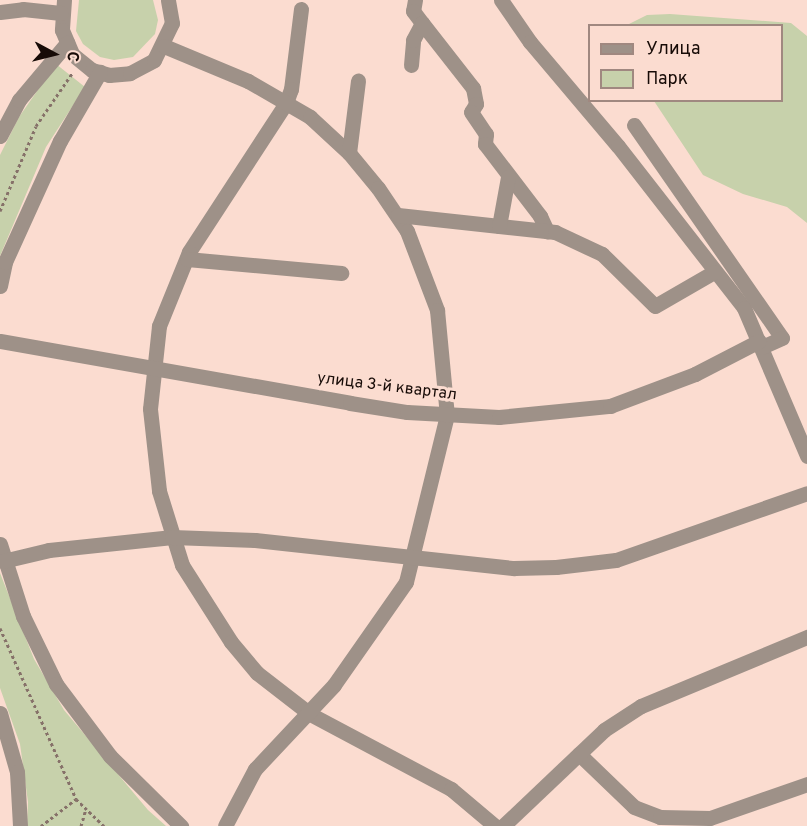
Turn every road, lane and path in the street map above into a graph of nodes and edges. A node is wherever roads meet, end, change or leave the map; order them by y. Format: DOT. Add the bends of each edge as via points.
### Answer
graph roads {
  1 [pos="168,0"];
  2 [pos="415,0"];
  3 [pos="501,0"];
  4 [pos="63,7"];
  5 [pos="301,9"];
  6 [pos="0,12"];
  7 [pos="422,23"];
  8 [pos="67,43"];
  9 [pos="164,45"];
  10 [pos="80,60"];
  11 [pos="411,65"];
  12 [pos="100,72"];
  13 [pos="358,81"];
  14 [pos="286,103"];
  15 [pos="634,125"];
  16 [pos="0,136"];
  17 [pos="349,153"];
  18 [pos="508,177"];
  19 [pos="0,211"];
  20 [pos="398,215"];
  21 [pos="499,226"];
  22 [pos="546,231"];
  23 [pos="187,259"];
  24 [pos="714,272"];
  25 [pos="341,273"];
  26 [pos="0,286"];
  27 [pos="0,341"];
  28 [pos="760,344"];
  29 [pos="153,366"];
  30 [pos="447,415"];
  31 [pos="807,456"];
  32 [pos="807,493"];
  33 [pos="172,537"];
  34 [pos="0,544"];
  35 [pos="414,557"];
  36 [pos="3,561"];
  37 [pos="0,628"];
  38 [pos="807,637"];
  39 [pos="0,713"];
  40 [pos="310,714"];
  41 [pos="579,754"];
  42 [pos="807,784"];
  43 [pos="76,799"];
  44 [pos="86,809"];
  45 [pos="20,826"];
  46 [pos="41,826"];
  47 [pos="81,826"];
  48 [pos="104,826"];
  49 [pos="181,826"];
  50 [pos="225,826"];
  51 [pos="495,826"];
  52 [pos="503,826"];
  1 -- 9 [label="street" via="172,23"];
  2 -- 7 [label="street" via="413,10"];
  3 -- 24 [label="street" via="530,42 618,146"];
  4 -- 6 [label="street"];
  4 -- 8 [label="street"];
  5 -- 14 [label="street"];
  7 -- 11 [label="street" via="412,40"];
  7 -- 18 [label="street" via="473,88 476,105 471,112 486,134 485,144"];
  8 -- 10 [label="street"];
  8 -- 16 [label="street" via="20,100"];
  9 -- 12 [label="street" via="154,60 130,73"];
  9 -- 14 [label="street" via="248,81"];
  10 -- 12 [label="street"];
  10 -- 19 [label="path" via="36,126"];
  12 -- 26 [label="street" via="50,161 5,262"];
  13 -- 17 [label="street"];
  14 -- 17 [label="street" via="310,117"];
  14 -- 23 [label="street"];
  15 -- 28 [label="street, улица 3-й квартал" via="782,338"];
  17 -- 20 [label="street"];
  18 -- 21 [label="street"];
  18 -- 22 [label="street" via="540,216"];
  20 -- 21 [label="street"];
  20 -- 30 [label="street" via="418,256 436,310"];
  21 -- 22 [label="street"];
  22 -- 24 [label="street" via="602,254 655,306"];
  23 -- 25 [label="street"];
  23 -- 29 [label="street" via="159,326"];
  24 -- 28 [label="street" via="744,308"];
  27 -- 29 [label="street, улица 3-й квартал"];
  28 -- 30 [label="street, улица 3-й квартал" via="610,406 532,416"];
  28 -- 31 [label="street"];
  29 -- 30 [label="street, улица 3-й квартал" via="350,404"];
  29 -- 33 [label="street" via="152,444 159,491"];
  30 -- 35 [label="street"];
  32 -- 35 [label="street" via="616,560 514,568"];
  33 -- 35 [label="street" via="255,540"];
  33 -- 36 [label="street" via="49,550"];
  33 -- 40 [label="street" via="182,564 231,642 257,673"];
  34 -- 36 [label="street"];
  35 -- 40 [label="street" via="406,582"];
  36 -- 49 [label="street" via="38,651 56,684 110,756"];
  37 -- 43 [label="path"];
  38 -- 41 [label="street" via="641,706 604,730"];
  39 -- 45 [label="street" via="17,772"];
  40 -- 50 [label="street" via="287,731 255,769"];
  40 -- 51 [label="street" via="451,789"];
  41 -- 42 [label="street" via="634,807 660,817 710,818"];
  41 -- 52 [label="street"];
  43 -- 44 [label="path"];
  43 -- 46 [label="path"];
  44 -- 47 [label="path"];
  44 -- 48 [label="path"];
}
